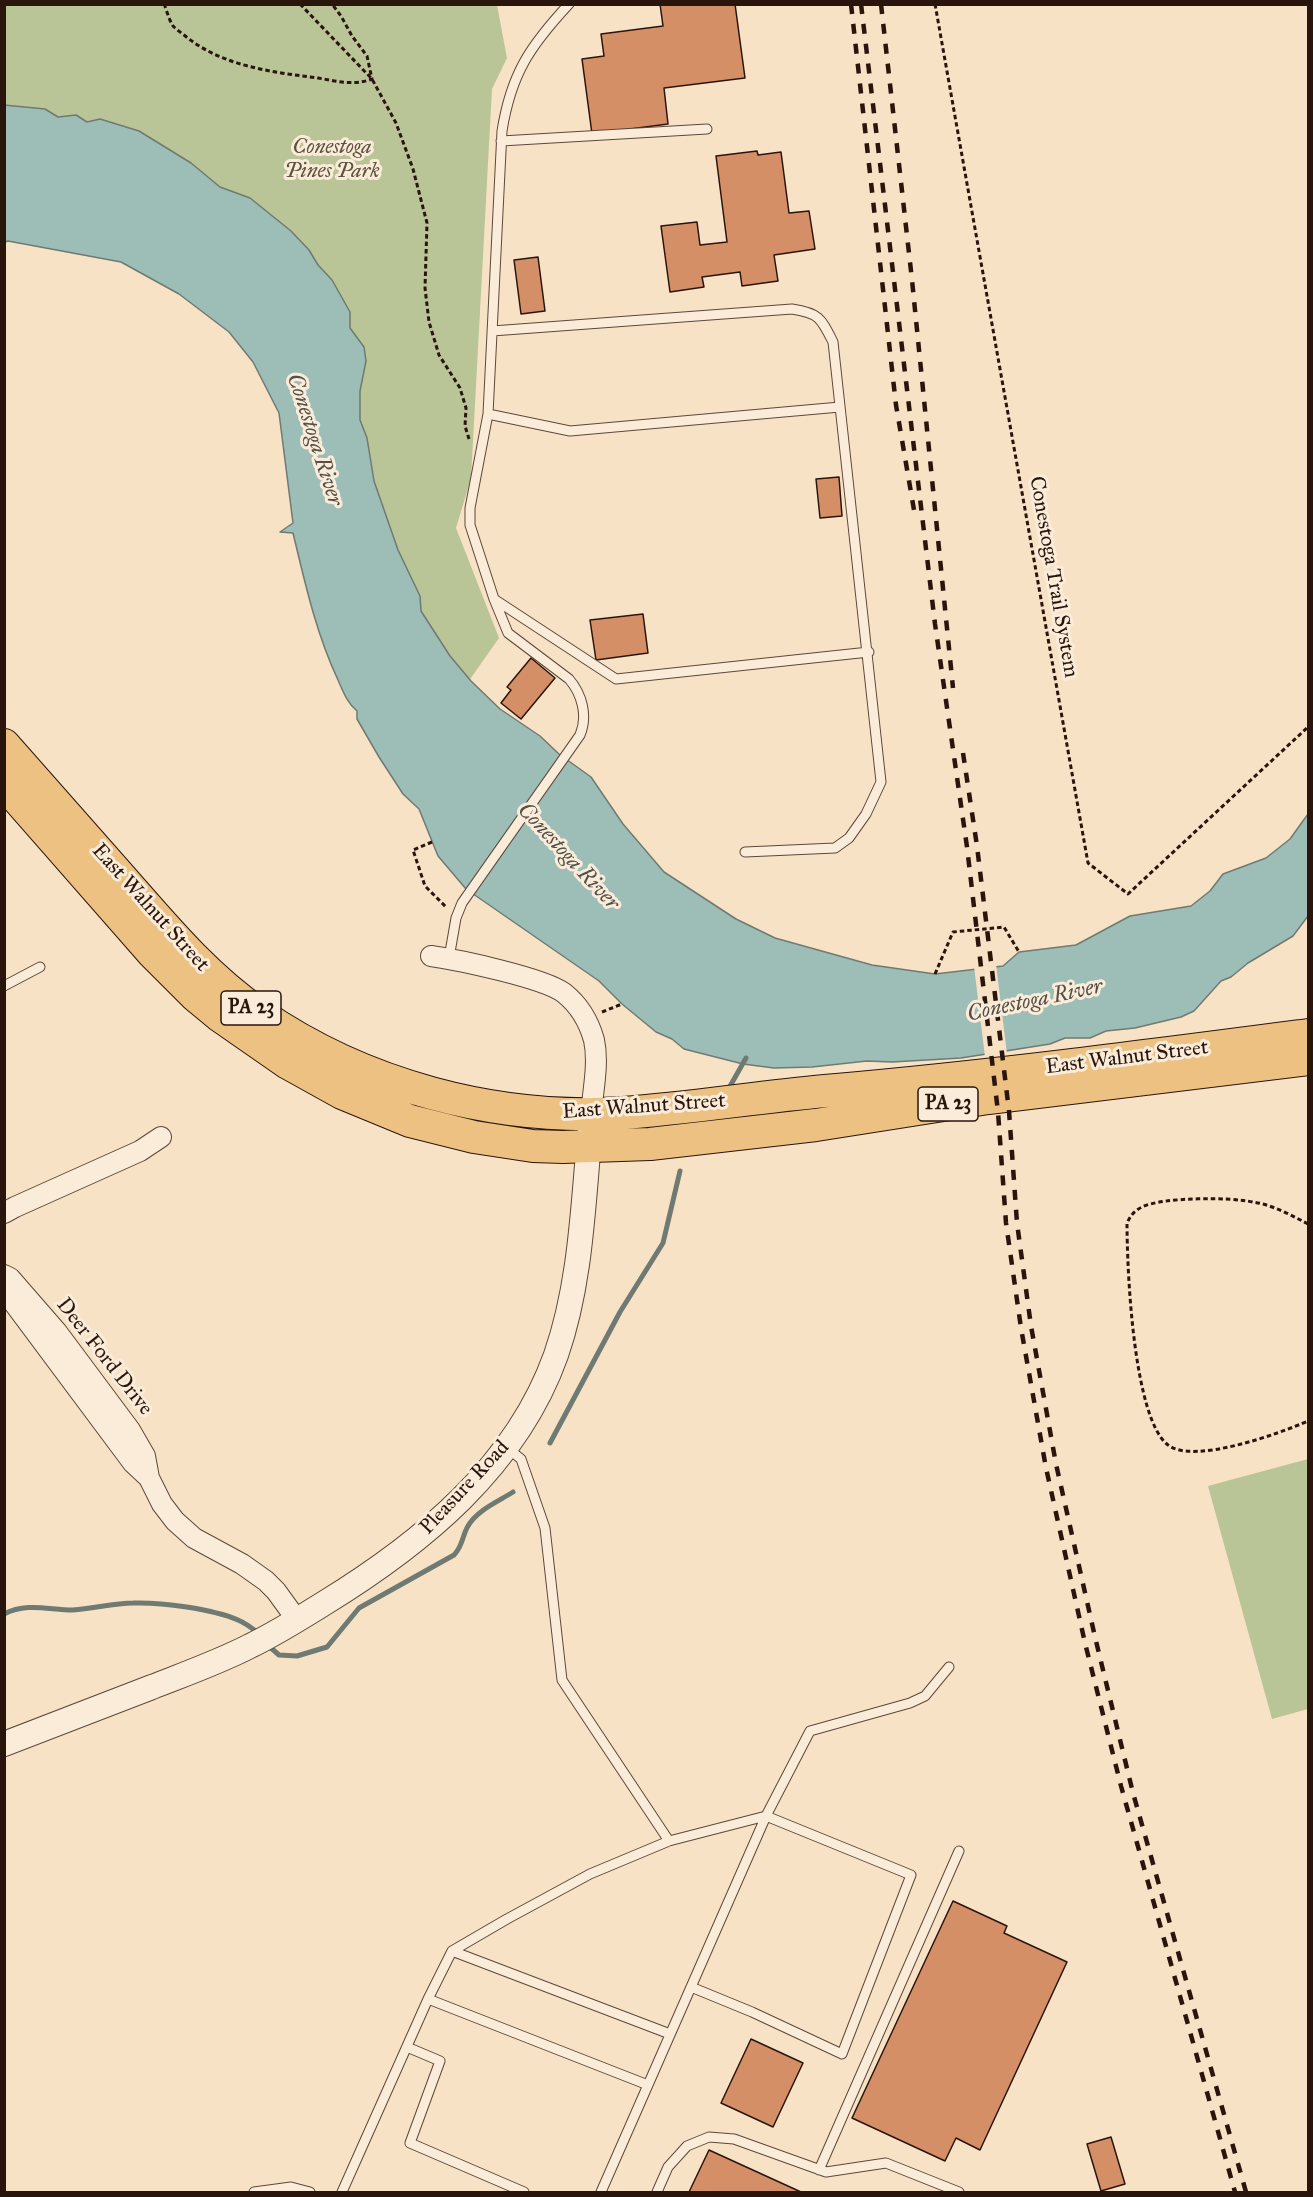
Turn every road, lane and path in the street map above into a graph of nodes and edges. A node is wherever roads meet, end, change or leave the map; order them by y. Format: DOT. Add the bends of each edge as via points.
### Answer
graph roads {
  1 [pos="164,4"];
  2 [pos="300,4"];
  3 [pos="332,4"];
  4 [pos="569,4"];
  5 [pos="935,4"];
  6 [pos="372,79"];
  7 [pos="707,129"];
  8 [pos="501,141"];
  9 [pos="492,331"];
  10 [pos="840,407"];
  11 [pos="488,414"];
  12 [pos="481,448"];
  13 [pos="494,599"];
  14 [pos="869,652"];
  15 [pos="1308,727"];
  16 [pos="4,745"];
  17 [pos="4,783"];
  18 [pos="432,842"];
  19 [pos="745,852"];
  20 [pos="456,918"];
  21 [pos="1019,952"];
  22 [pos="440,957"];
  23 [pos="40,967"];
  24 [pos="935,974"];
  25 [pos="4,986"];
  26 [pos="1308,1035"];
  27 [pos="1308,1059"];
  28 [pos="591,1114"];
  29 [pos="161,1137"];
  30 [pos="588,1147"];
  31 [pos="4,1214"];
  32 [pos="1308,1224"];
  33 [pos="4,1275"];
  34 [pos="4,1290"];
  35 [pos="1308,1421"];
  36 [pos="506,1447"];
  37 [pos="149,1478"];
  38 [pos="297,1620"];
  39 [pos="949,1667"];
  40 [pos="4,1744"];
  41 [pos="766,1816"];
  42 [pos="669,1841"];
  43 [pos="959,1851"];
  44 [pos="452,1951"];
  45 [pos="691,1987"];
  46 [pos="428,1999"];
  47 [pos="670,2034"];
  48 [pos="407,2047"];
  49 [pos="648,2085"];
  50 [pos="819,2170"];
  51 [pos="254,2193"];
  52 [pos="310,2193"];
  53 [pos="342,2193"];
  54 [pos="524,2193"];
  55 [pos="601,2193"];
  56 [pos="657,2193"];
  57 [pos="959,2193"];
  1 -- 6 [label="path" via="172,25 220,57 284,74 361,84"];
  2 -- 6 [label="path"];
  3 -- 6 [label="path" via="367,56"];
  4 -- 8 [label="lane" via="535,42 518,72 506,104"];
  5 -- 15 [label="path, Conestoga Trail System" via="1088,863 1128,894"];
  6 -- 12 [label="path" via="396,123 427,223 425,288 429,322 439,355 460,388 469,439"];
  7 -- 8 [label="lane"];
  8 -- 9 [label="lane"];
  9 -- 10 [label="lane" via="792,309 811,312 823,322 833,342"];
  9 -- 11 [label="lane"];
  10 -- 11 [label="lane" via="570,432"];
  10 -- 14 [label="lane"];
  11 -- 12 [label="lane"];
  12 -- 13 [label="lane" via="470,525"];
  13 -- 14 [label="lane" via="616,679"];
  13 -- 20 [label="lane" via="508,633 569,679 579,693 584,726 462,903"];
  14 -- 19 [label="lane" via="881,782 866,814 849,838 835,848"];
  16 -- 28 [label="main road, East Walnut Street / PA 23" via="192,957 234,995 280,1028 357,1067 441,1095 506,1109"];
  17 -- 30 [label="main road, East Walnut Street / PA 23" via="175,975 219,1015 288,1063 365,1104 445,1131 522,1145"];
  18 -- 20 [label="path" via="413,850 425,886"];
  20 -- 22 [label="lane"];
  21 -- 24 [label="path" via="1004,927 953,932"];
  22 -- 28 [label="street, Pleasure Road" via="540,982 563,992 572,1001 586,1019 594,1041"];
  23 -- 25 [label="lane"];
  26 -- 28 [label="main road, East Walnut Street / PA 23" via="970,1078"];
  27 -- 30 [label="main road, East Walnut Street / PA 23" via="988,1098 804,1126 650,1144"];
  28 -- 30 [label="street, Pleasure Road"];
  29 -- 31 [label="street" via="140,1151"];
  30 -- 36 [label="street, Pleasure Road" via="579,1251 566,1321 531,1410"];
  32 -- 35 [label="path" via="1280,1210 1224,1199 1155,1202 1133,1212 1126,1223 1139,1371 1155,1429 1168,1446 1208,1451 1285,1432"];
  33 -- 37 [label="street, Deer Ford Drive" via="45,1318 123,1419 145,1456"];
  34 -- 37 [label="street, Deer Ford Drive" via="133,1463"];
  36 -- 38 [label="street, Pleasure Road" via="458,1503 419,1538"];
  36 -- 42 [label="lane" via="520,1459 545,1528 562,1680"];
  37 -- 38 [label="street, Deer Ford Drive" via="162,1504 184,1530 266,1581"];
  38 -- 40 [label="street, Pleasure Road" via="208,1665"];
  39 -- 41 [label="lane" via="918,1700 810,1731"];
  41 -- 42 [label="lane"];
  41 -- 45 [label="lane"];
  41 -- 45 [label="lane" via="911,1875 842,2054"];
  42 -- 44 [label="lane" via="590,1874"];
  43 -- 50 [label="lane"];
  44 -- 46 [label="lane"];
  44 -- 47 [label="lane"];
  45 -- 47 [label="lane"];
  46 -- 48 [label="lane"];
  46 -- 49 [label="lane"];
  47 -- 49 [label="lane"];
  48 -- 53 [label="lane"];
  48 -- 54 [label="lane" via="440,2061 410,2144"];
  49 -- 55 [label="lane"];
  50 -- 56 [label="lane" via="734,2139 709,2137 687,2146 668,2167"];
  50 -- 57 [label="lane" via="886,2163"];
  51 -- 52 [label="lane" via="291,2187"];
}
